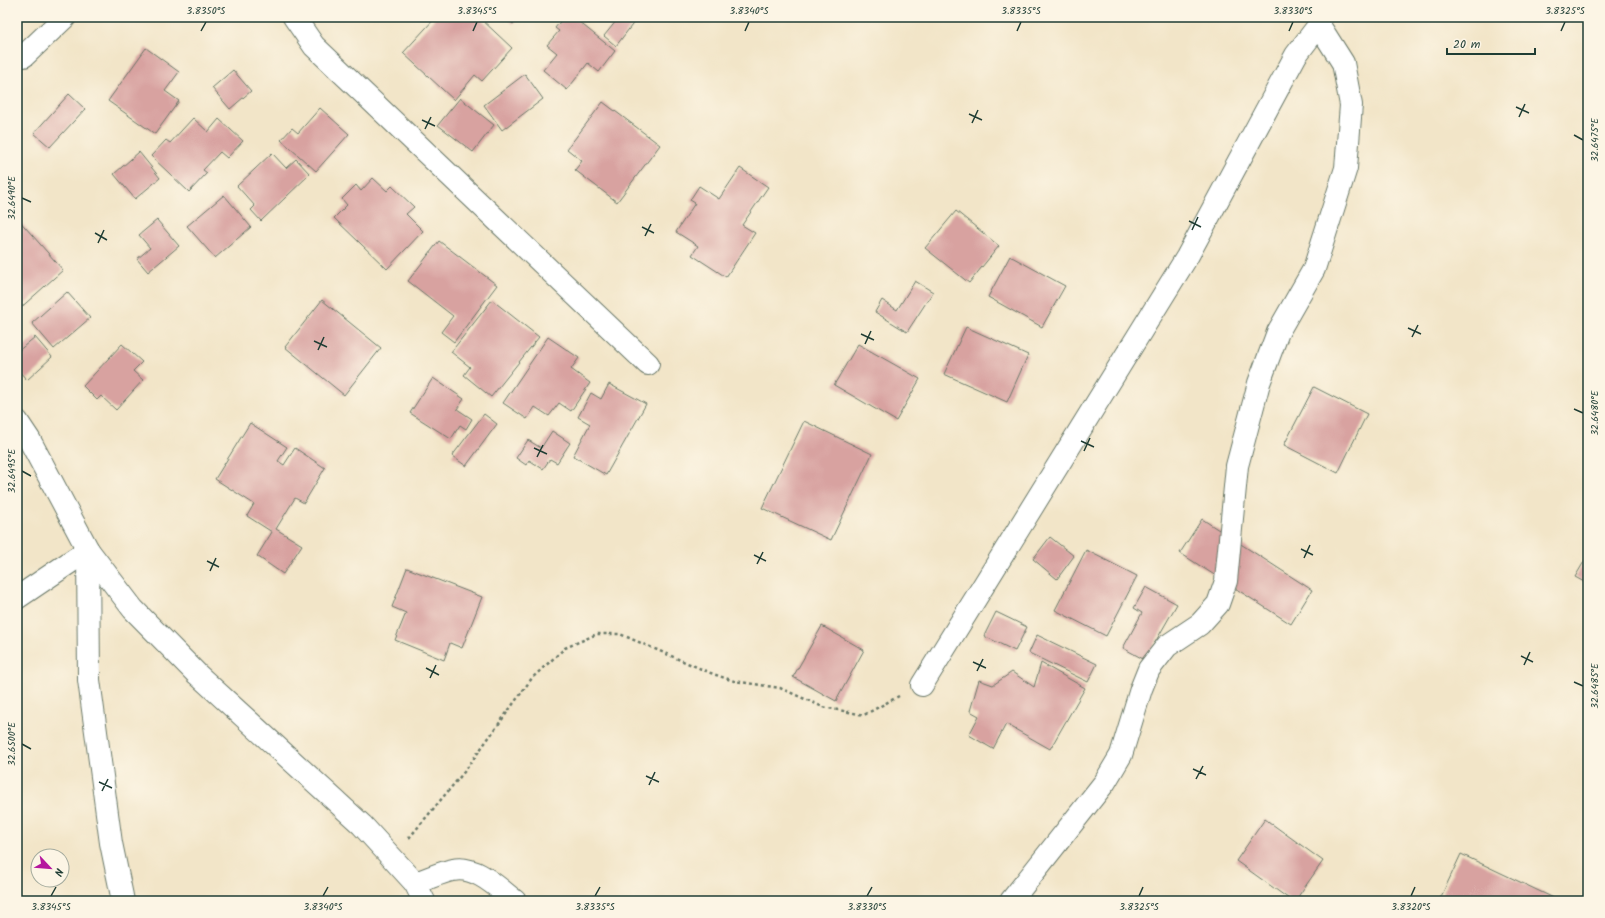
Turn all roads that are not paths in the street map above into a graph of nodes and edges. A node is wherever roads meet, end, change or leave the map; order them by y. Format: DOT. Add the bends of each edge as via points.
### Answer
graph roads {
  1 [pos="65,17"];
  2 [pos="294,17"];
  3 [pos="1320,21"];
  4 [pos="19,60"];
  5 [pos="648,364"];
  6 [pos="17,421"];
  7 [pos="88,550"];
  8 [pos="17,598"];
  9 [pos="922,685"];
  10 [pos="420,892"];
  11 [pos="123,901"];
  12 [pos="515,901"];
  13 [pos="1011,901"];
  1 -- 4 [label="street"];
  2 -- 5 [label="street" via="314,46"];
  3 -- 9 [label="street" via="1296,55 1186,257"];
  3 -- 13 [label="street" via="1343,63 1351,105 1346,168 1314,269 1278,332 1259,383 1237,466 1226,581 1218,604 1200,624 1167,646 1148,669 1121,755 1105,782"];
  6 -- 7 [label="street"];
  7 -- 8 [label="street"];
  7 -- 10 [label="street" via="134,609 197,674 362,825"];
  7 -- 11 [label="street" via="89,680 111,843"];
  10 -- 12 [label="street" via="454,870 464,869 476,872"];
}
